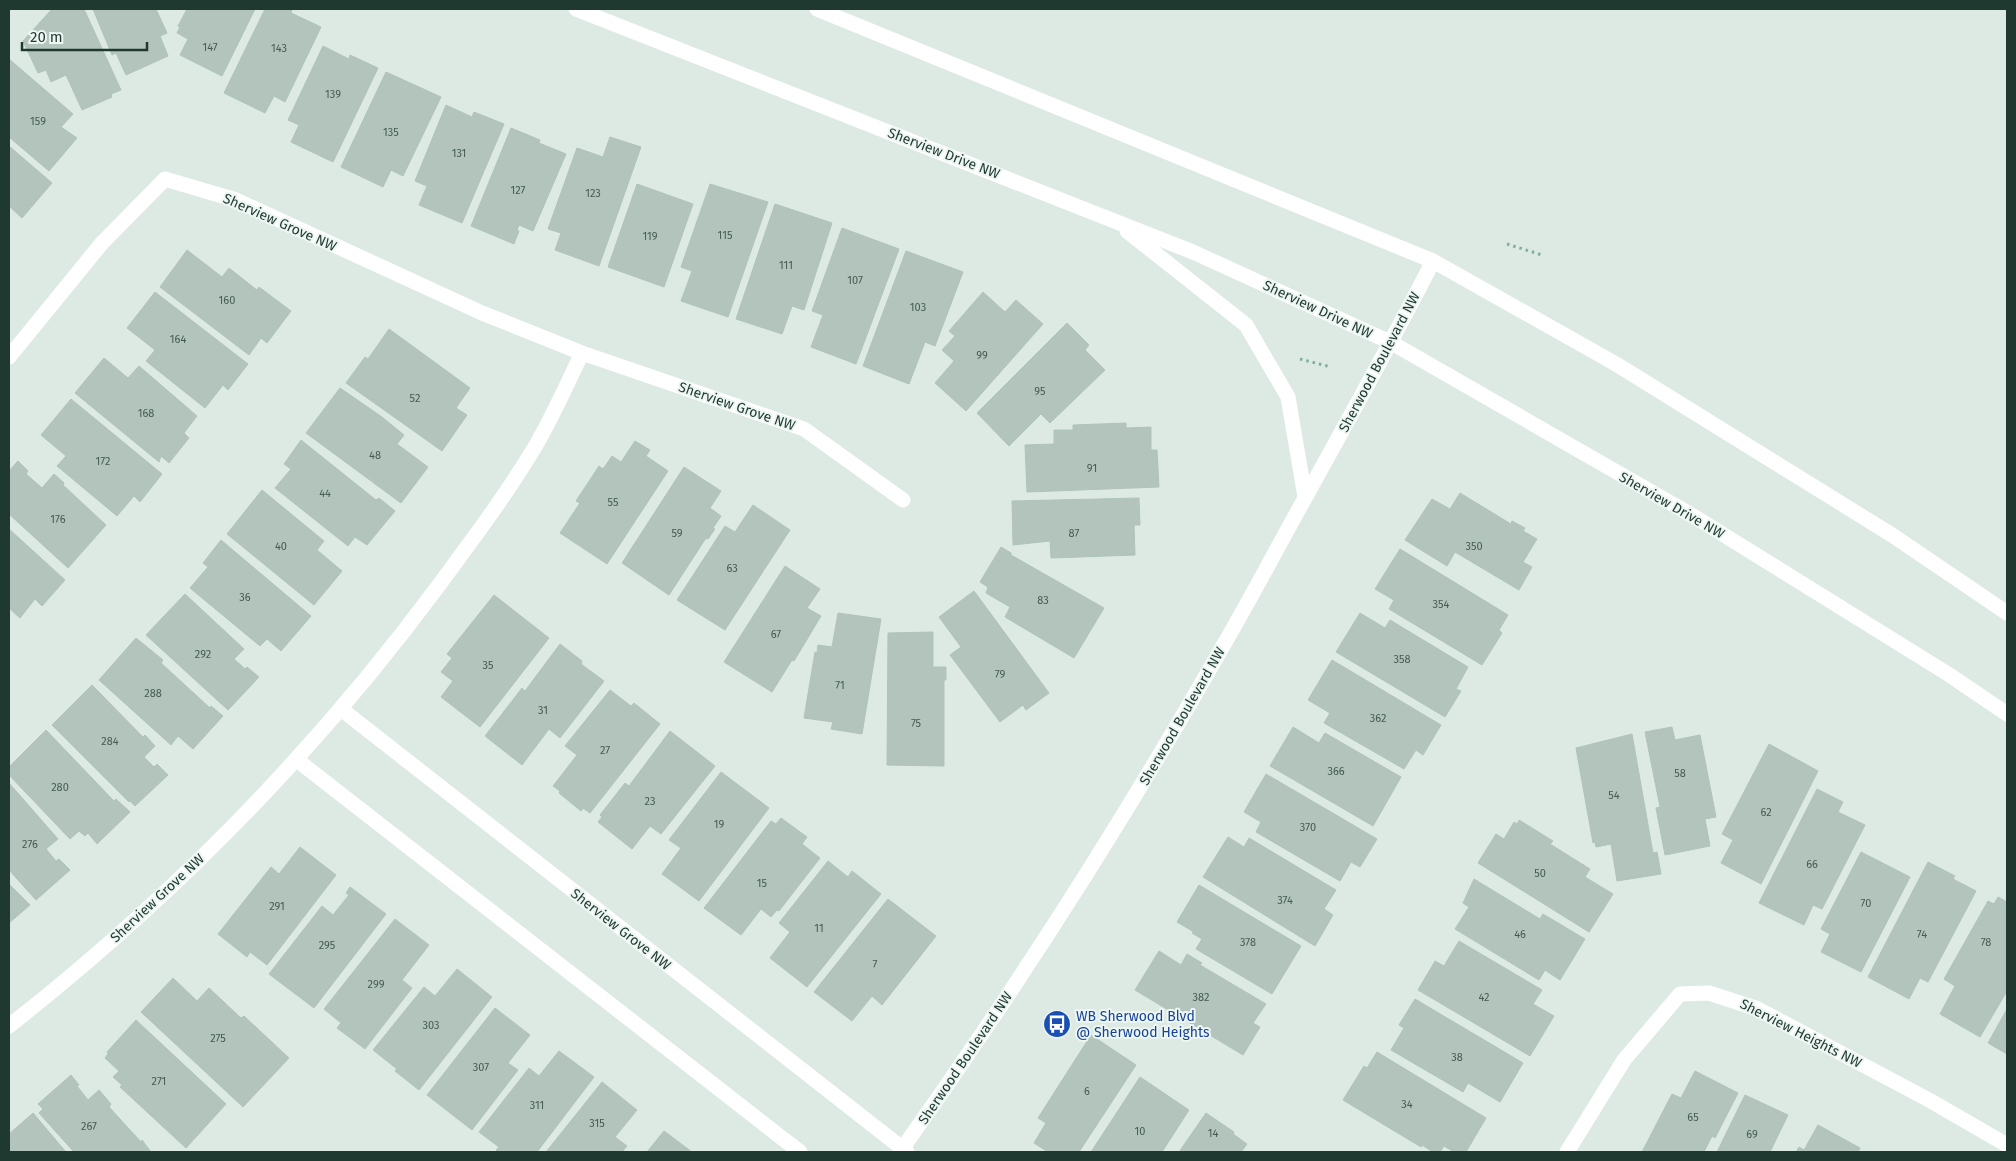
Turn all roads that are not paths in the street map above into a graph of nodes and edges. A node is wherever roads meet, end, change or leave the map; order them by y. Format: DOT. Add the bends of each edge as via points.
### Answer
graph roads {
  1 [pos="576,9"];
  2 [pos="817,9"];
  3 [pos="1112,219"];
  4 [pos="1433,261"];
  5 [pos="1392,343"];
  6 [pos="582,353"];
  7 [pos="9,357"];
  8 [pos="1305,497"];
  9 [pos="903,500"];
  10 [pos="2007,613"];
  11 [pos="341,709"];
  12 [pos="2007,714"];
  13 [pos="297,760"];
  14 [pos="9,1026"];
  15 [pos="2007,1146"];
  16 [pos="903,1151"];
  17 [pos="800,1152"];
  18 [pos="1567,1152"];
  1 -- 3 [label="street, Sherview Drive NW"];
  2 -- 4 [label="street"];
  3 -- 5 [label="street, Sherview Drive NW" via="1193,252"];
  3 -- 8 [label="street" via="1246,325 1288,397"];
  4 -- 5 [label="street, Sherwood Boulevard NW"];
  4 -- 10 [label="street" via="1616,364 1892,535"];
  5 -- 8 [label="street, Sherwood Boulevard NW"];
  5 -- 12 [label="street, Sherview Drive NW" via="1695,517"];
  6 -- 7 [label="street, Sherview Grove NW" via="482,313 236,200 165,179 102,243"];
  6 -- 9 [label="street, Sherview Grove NW" via="804,429"];
  6 -- 11 [label="street, Sherview Grove NW" via="536,445 475,536"];
  8 -- 16 [label="street, Sherwood Boulevard NW" via="1132,801"];
  11 -- 13 [label="street, Sherview Grove NW"];
  11 -- 16 [label="street, Sherview Grove NW"];
  13 -- 14 [label="street, Sherview Grove NW" via="134,922"];
  13 -- 17 [label="street"];
  15 -- 18 [label="street, Sherview Heights NW" via="1930,1100 1758,1009 1709,993 1680,994 1624,1060"];
}
